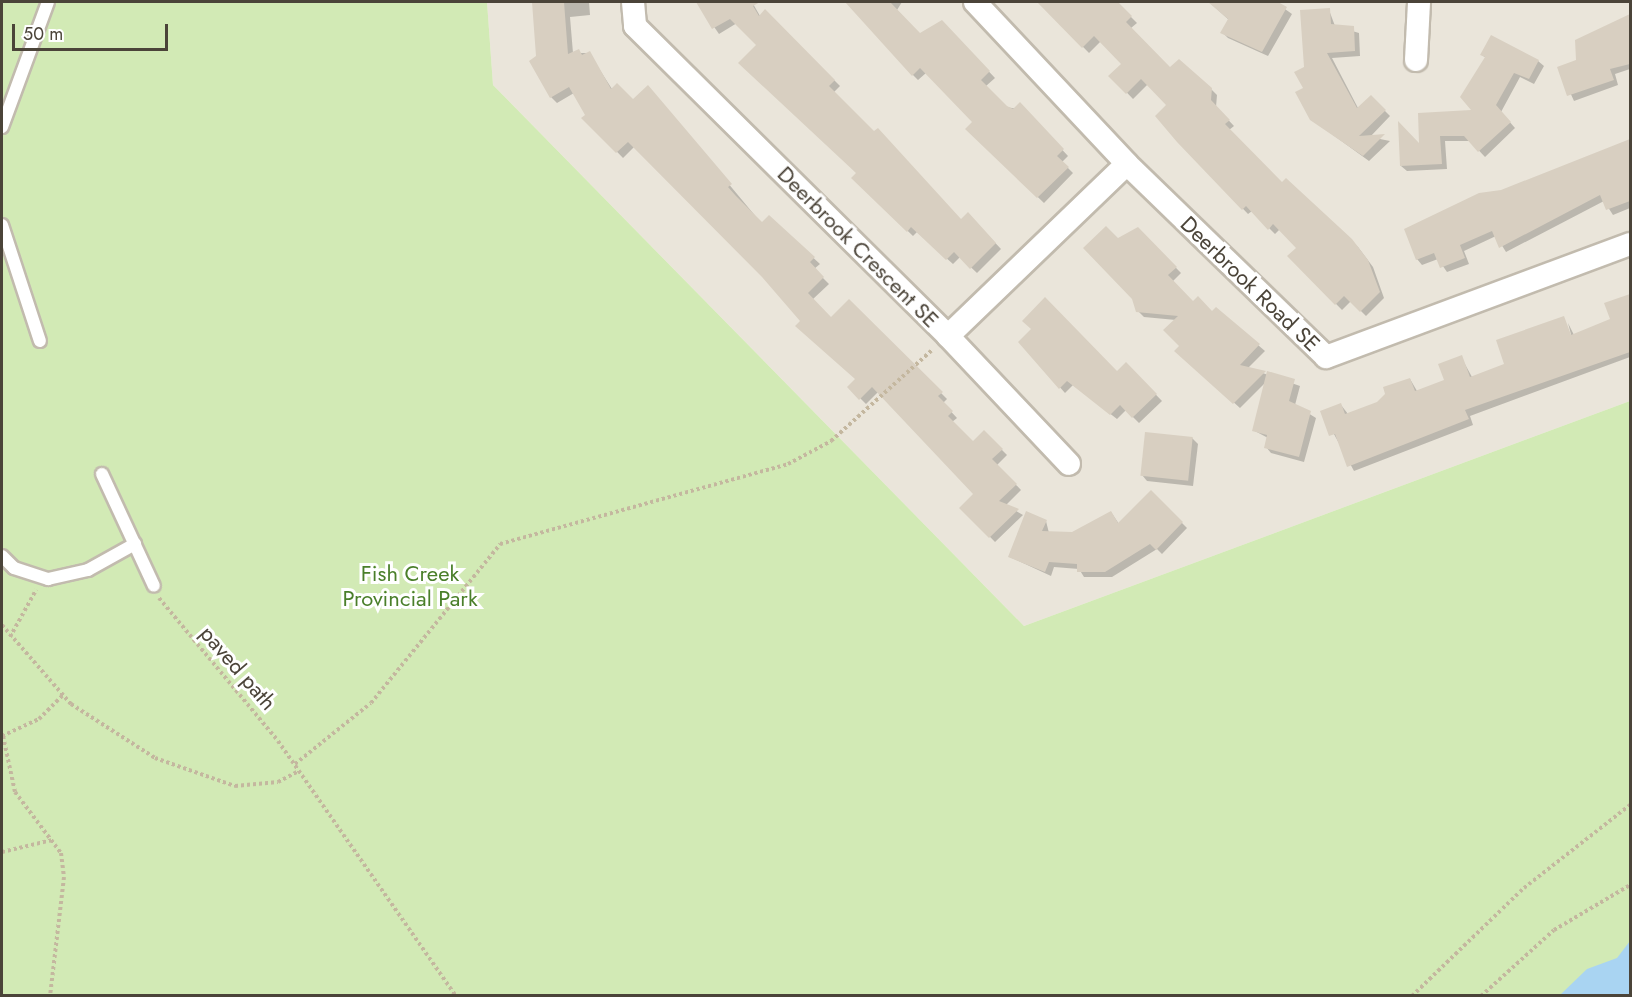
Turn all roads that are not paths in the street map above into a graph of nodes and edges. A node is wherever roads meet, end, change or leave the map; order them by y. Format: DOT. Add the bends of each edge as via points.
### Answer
graph roads {
  1 [pos="48,2"];
  2 [pos="633,2"];
  3 [pos="975,2"];
  4 [pos="1419,2"];
  5 [pos="1416,60"];
  6 [pos="2,127"];
  7 [pos="1127,164"];
  8 [pos="2,225"];
  9 [pos="1630,244"];
  10 [pos="948,336"];
  11 [pos="40,341"];
  12 [pos="1069,464"];
  13 [pos="102,474"];
  14 [pos="135,544"];
  15 [pos="2,556"];
  16 [pos="154,586"];
  1 -- 6 [label="lane"];
  2 -- 10 [label="street, Deerbrook Crescent SE" via="635,26"];
  3 -- 7 [label="street, Deerbrook Road SE"];
  4 -- 5 [label="street"];
  7 -- 9 [label="street, Deerbrook Road SE" via="1326,357"];
  7 -- 10 [label="street, Deerbrook Crescent SE"];
  8 -- 11 [label="lane"];
  10 -- 12 [label="street"];
  13 -- 14 [label="lane"];
  14 -- 15 [label="lane" via="71,576 43,578 14,568"];
  14 -- 16 [label="lane"];
}
